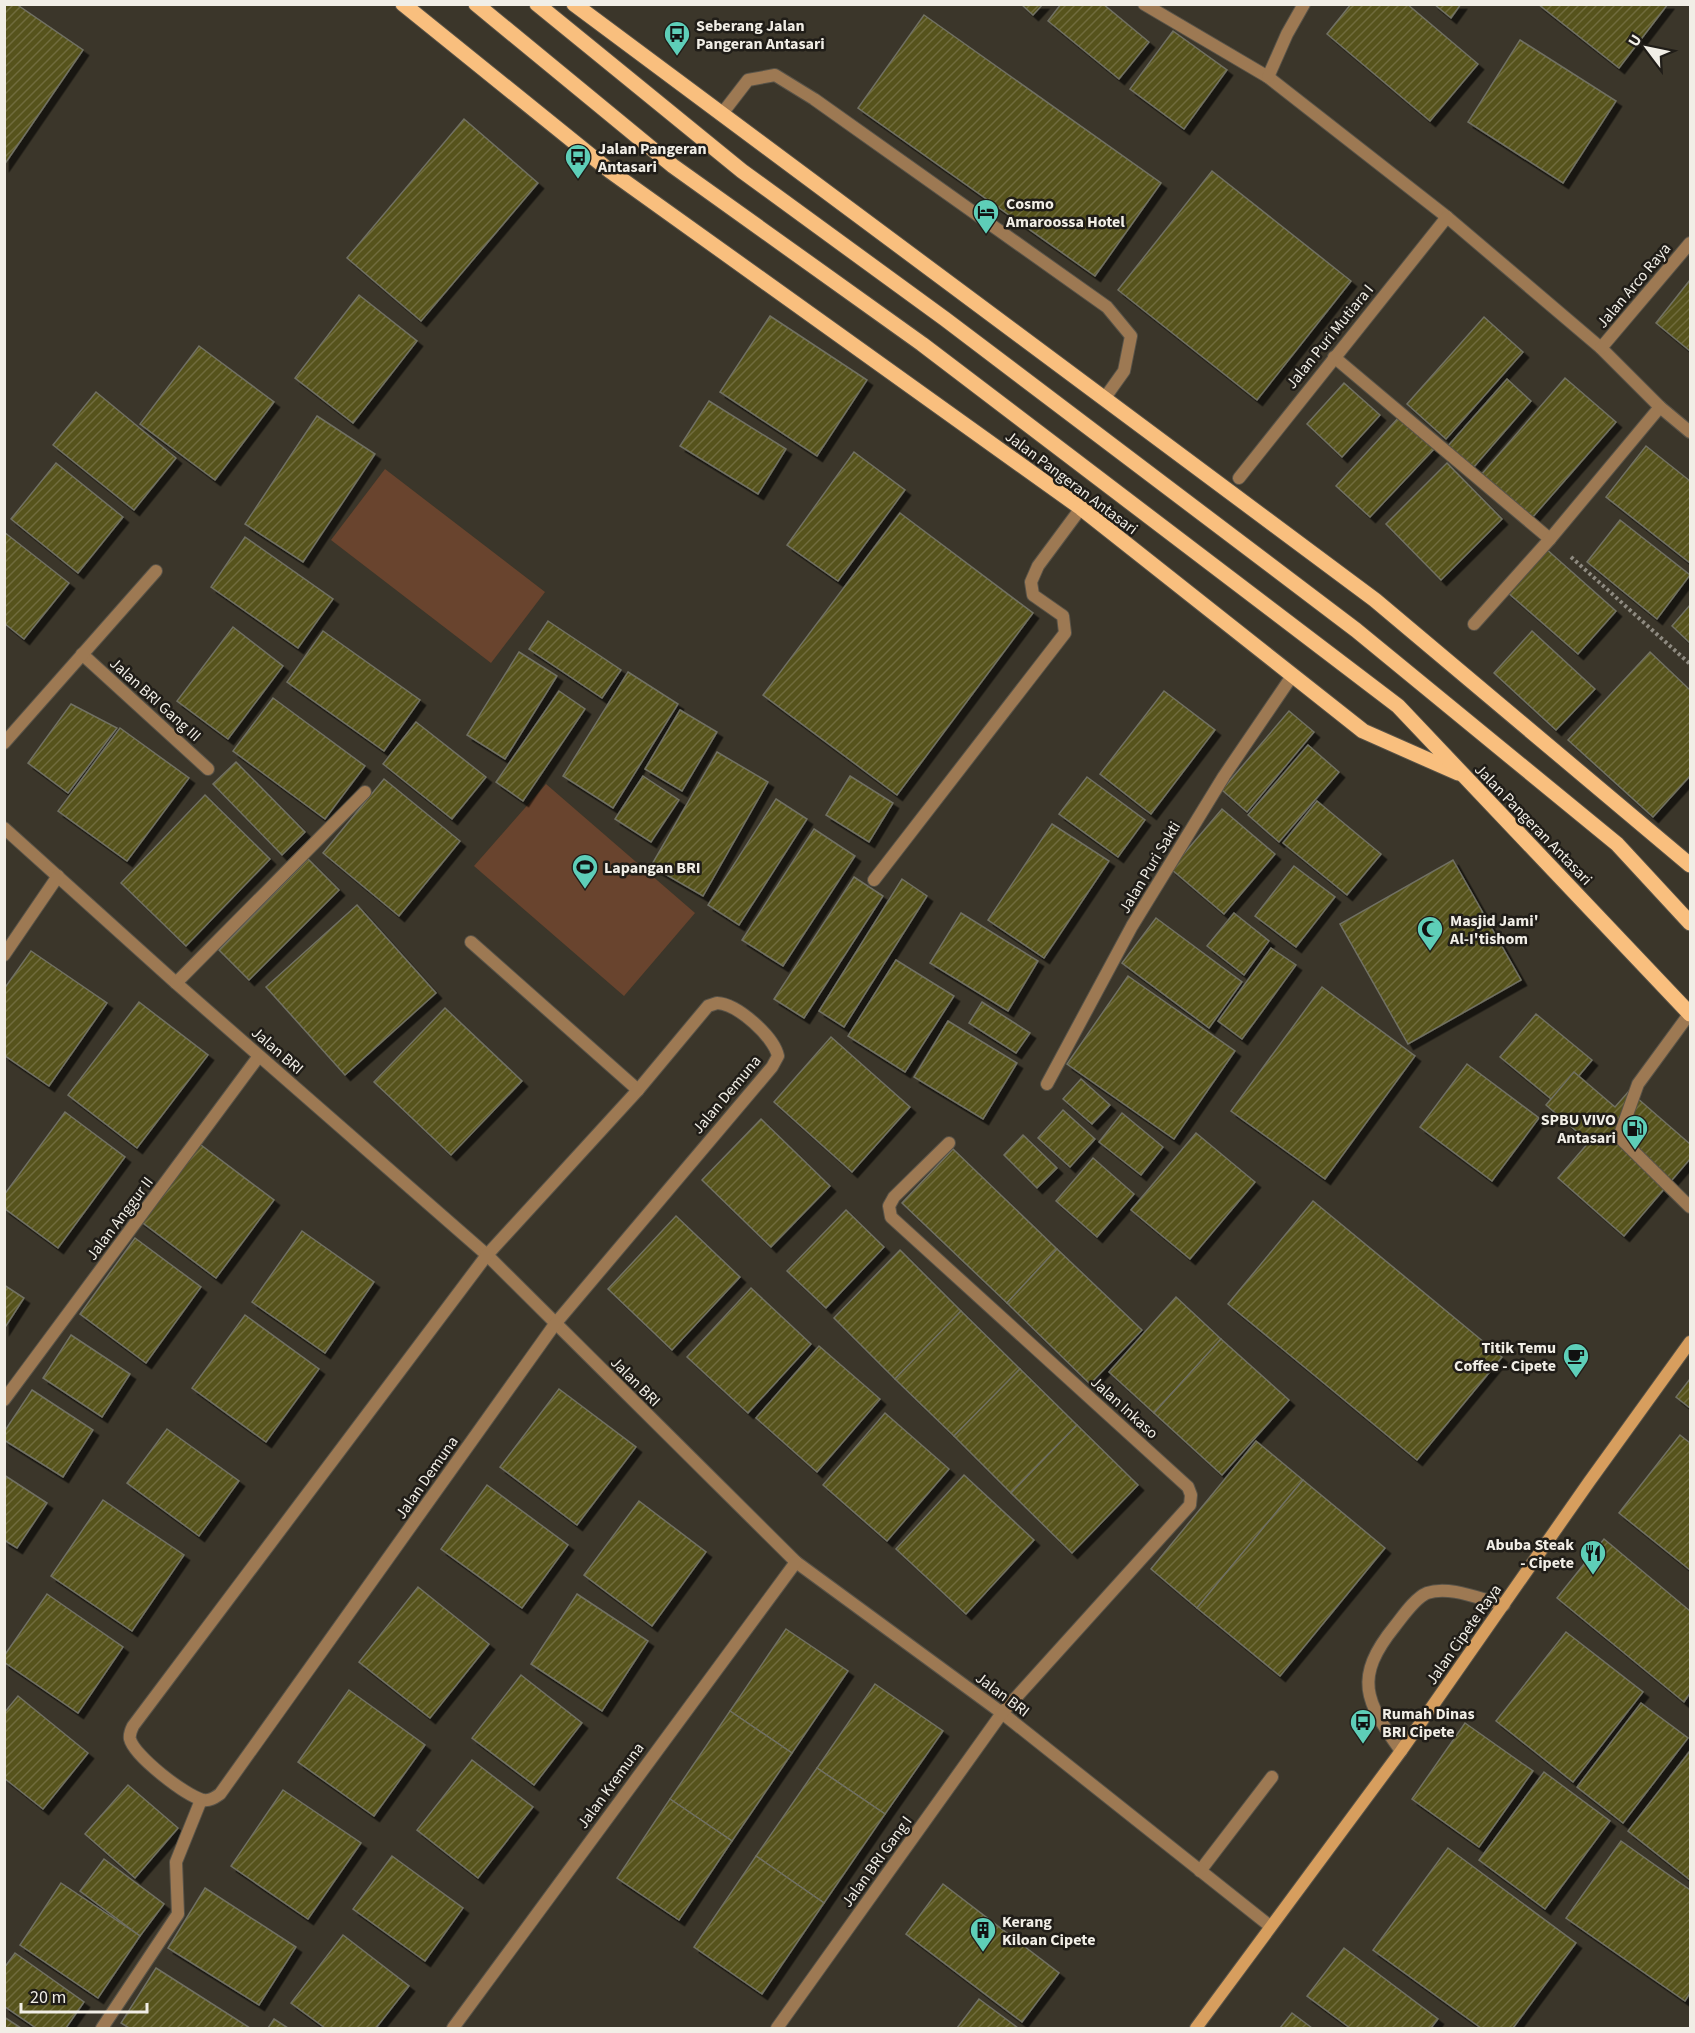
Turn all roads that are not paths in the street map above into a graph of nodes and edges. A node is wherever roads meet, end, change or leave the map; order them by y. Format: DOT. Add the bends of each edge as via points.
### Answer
graph roads {
  1 [pos="404,4"];
  2 [pos="476,4"];
  3 [pos="537,4"];
  4 [pos="574,4"];
  5 [pos="1144,4"];
  6 [pos="1304,4"];
  7 [pos="1268,77"];
  8 [pos="721,115"];
  9 [pos="1447,216"];
  10 [pos="1690,243"];
  11 [pos="1601,348"];
  12 [pos="1334,357"];
  13 [pos="1104,399"];
  14 [pos="1660,407"];
  15 [pos="1690,432"];
  16 [pos="1239,478"];
  17 [pos="1081,508"];
  18 [pos="1550,539"];
  19 [pos="156,572"];
  20 [pos="1474,624"];
  21 [pos="82,654"];
  22 [pos="1293,676"];
  23 [pos="4,743"];
  24 [pos="208,769"];
  25 [pos="1467,777"];
  26 [pos="365,792"];
  27 [pos="4,828"];
  28 [pos="1690,865"];
  29 [pos="58,876"];
  30 [pos="874,880"];
  31 [pos="1690,924"];
  32 [pos="471,942"];
  33 [pos="4,955"];
  34 [pos="176,983"];
  35 [pos="1690,1013"];
  36 [pos="259,1056"];
  37 [pos="1047,1084"];
  38 [pos="638,1090"];
  39 [pos="949,1143"];
  40 [pos="1690,1207"];
  41 [pos="487,1255"];
  42 [pos="555,1324"];
  43 [pos="1690,1342"];
  44 [pos="4,1400"];
  45 [pos="796,1562"];
  46 [pos="1504,1605"];
  47 [pos="1002,1713"];
  48 [pos="1401,1751"];
  49 [pos="1272,1776"];
  50 [pos="201,1800"];
  51 [pos="1200,1872"];
  52 [pos="1270,1926"];
  53 [pos="102,2028"];
  54 [pos="453,2028"];
  55 [pos="777,2028"];
  56 [pos="1196,2028"];
  1 -- 17 [label="main road, Jalan Pangeran Antasari" via="610,171"];
  2 -- 25 [label="main road" via="673,166 922,344 1398,706"];
  3 -- 31 [label="main road" via="742,171 1356,630 1617,844"];
  4 -- 8 [label="main road"];
  5 -- 7 [label="street"];
  6 -- 7 [label="street"];
  7 -- 9 [label="street"];
  8 -- 13 [label="main road"];
  8 -- 13 [label="street" via="748,80 776,75 1107,307 1131,336 1124,371"];
  9 -- 11 [label="street"];
  9 -- 12 [label="street, Jalan Puri Mutiara I"];
  10 -- 11 [label="street, Jalan Arco Raya"];
  11 -- 14 [label="street"];
  12 -- 16 [label="street, Jalan Puri Mutiara I"];
  12 -- 18 [label="street"];
  13 -- 28 [label="main road" via="1375,600"];
  14 -- 15 [label="street"];
  14 -- 18 [label="street"];
  17 -- 22 [label="main road, Jalan Pangeran Antasari"];
  17 -- 30 [label="street" via="1038,566 1031,582 1033,595 1063,616 1065,633"];
  18 -- 20 [label="street"];
  19 -- 21 [label="street"];
  21 -- 23 [label="street"];
  21 -- 24 [label="street, Jalan BRI Gang III"];
  22 -- 25 [label="main road, Jalan Pangeran Antasari" via="1363,731"];
  22 -- 37 [label="street, Jalan Puri Sakti" via="1224,776 1138,916"];
  25 -- 35 [label="main road, Jalan Pangeran Antasari"];
  26 -- 34 [label="street"];
  27 -- 29 [label="street, Jalan BRI"];
  29 -- 33 [label="street"];
  29 -- 34 [label="street, Jalan BRI"];
  32 -- 38 [label="street"];
  34 -- 36 [label="street, Jalan BRI"];
  35 -- 40 [label="street" via="1638,1084 1619,1137"];
  36 -- 41 [label="street, Jalan BRI"];
  36 -- 44 [label="street, Jalan Anggur II"];
  38 -- 41 [label="street, Jalan Demuna"];
  38 -- 42 [label="street, Jalan Demuna" via="708,1006 725,1004 745,1015 776,1047 778,1056 772,1067"];
  39 -- 47 [label="street, Jalan Inkaso" via="894,1197 889,1206 891,1217 1188,1487 1191,1496 1190,1505"];
  41 -- 42 [label="street, Jalan BRI"];
  41 -- 50 [label="street, Jalan Demuna" via="133,1726 129,1736 133,1745 164,1776"];
  42 -- 45 [label="street, Jalan BRI"];
  42 -- 50 [label="street, Jalan Demuna" via="220,1794 211,1800"];
  43 -- 46 [label="main road, Jalan Cipete Raya"];
  45 -- 47 [label="street, Jalan BRI"];
  45 -- 54 [label="street, Jalan Kremuna"];
  46 -- 48 [label="main road, Jalan Cipete Raya"];
  46 -- 48 [label="street" via="1449,1591 1427,1593 1406,1612 1380,1646 1369,1670 1368,1694 1377,1718"];
  47 -- 51 [label="street, Jalan BRI"];
  47 -- 55 [label="street, Jalan BRI Gang I"];
  48 -- 52 [label="main road, Jalan Cipete Raya"];
  49 -- 51 [label="street"];
  50 -- 53 [label="street" via="176,1862 178,1914"];
  51 -- 52 [label="street, Jalan BRI"];
  52 -- 56 [label="main road, Jalan Cipete Raya"];
}
